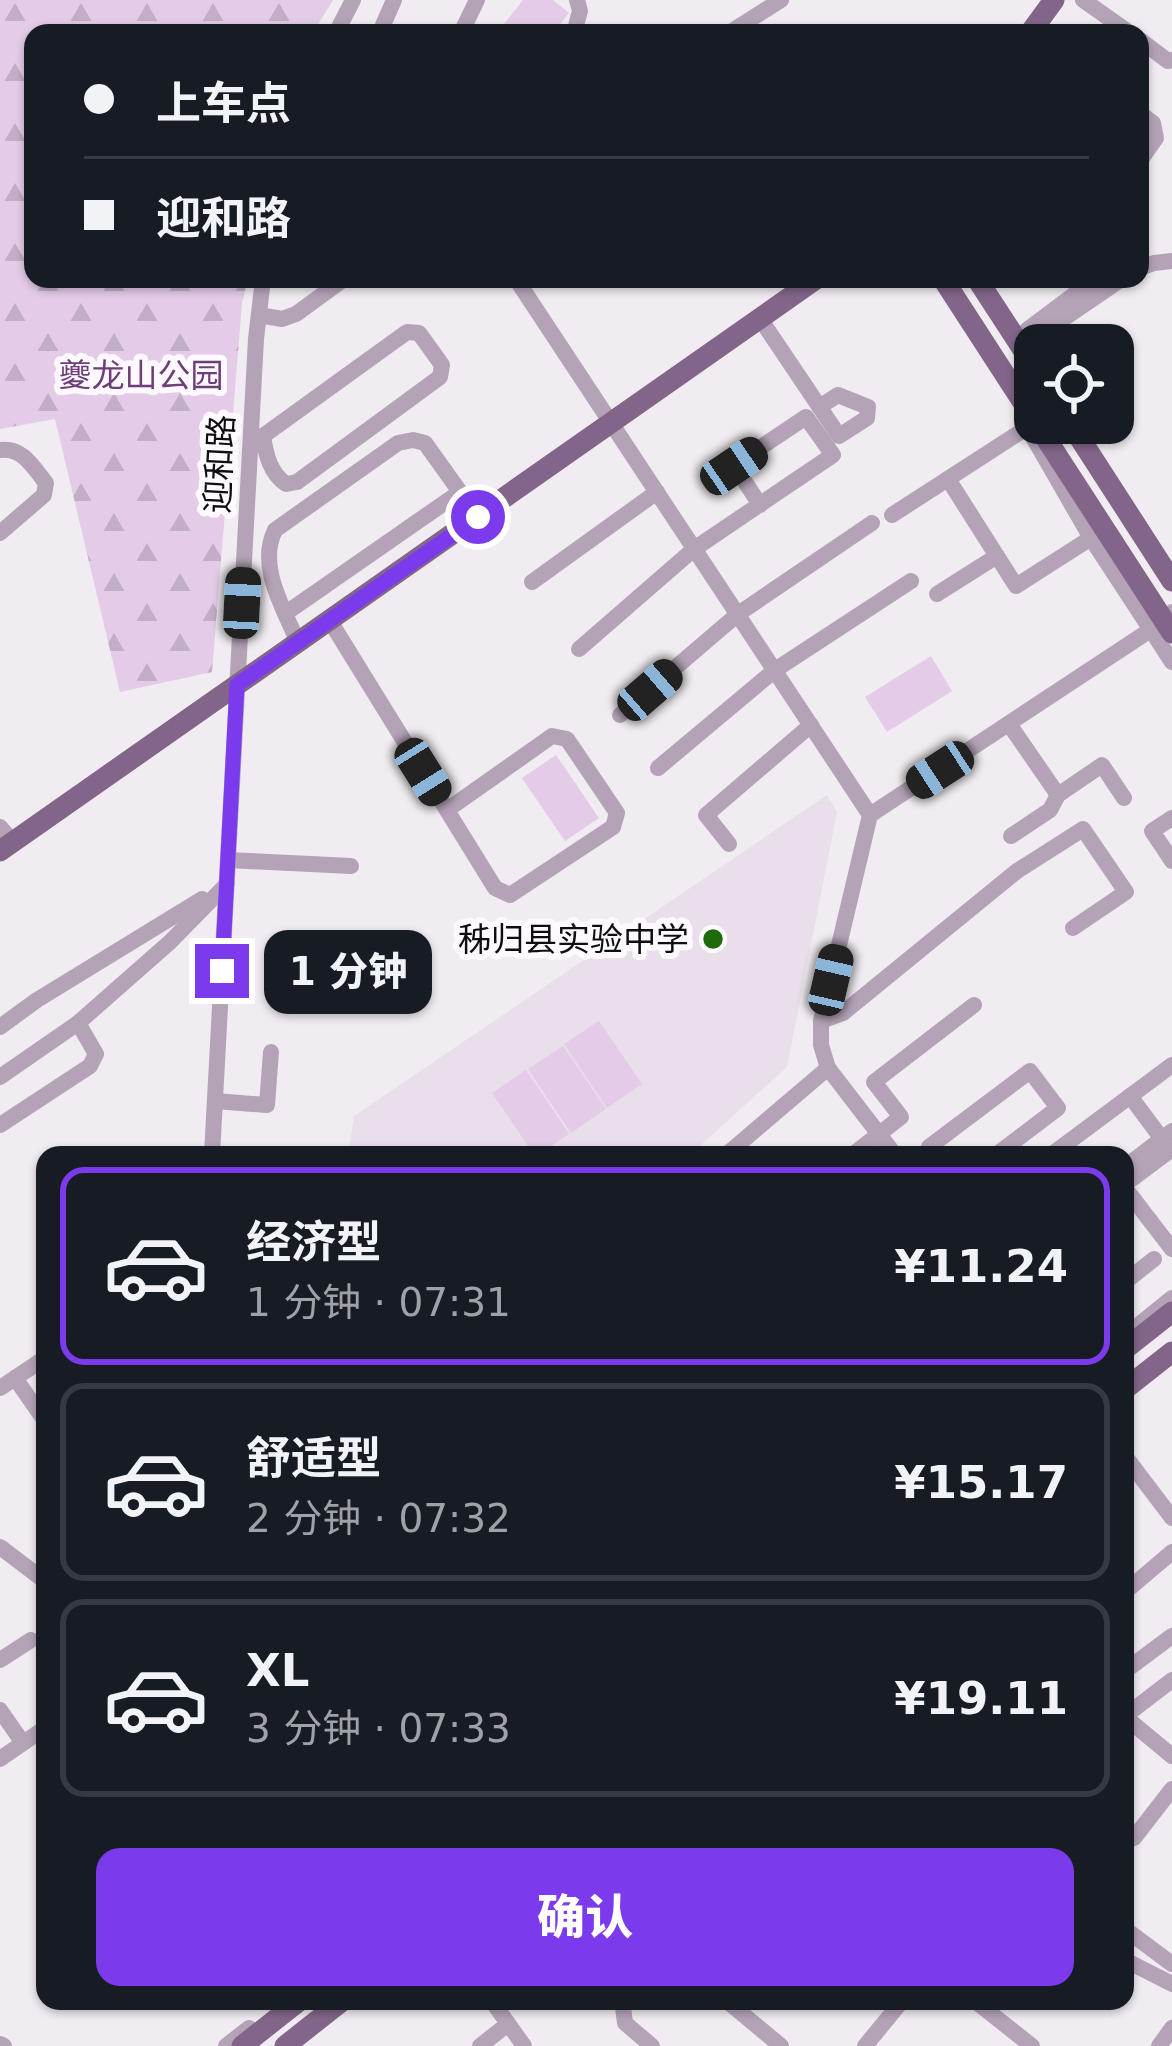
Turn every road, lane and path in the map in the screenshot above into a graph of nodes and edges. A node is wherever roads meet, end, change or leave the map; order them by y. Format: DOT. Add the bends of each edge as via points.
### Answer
graph roads {
  1 [pos="781,0"];
  2 [pos="1083,0"];
  3 [pos="743,24"];
  4 [pos="1117,24"];
  5 [pos="1149,119"];
  6 [pos="1149,148"];
  7 [pos="262,288"];
  8 [pos="332,288"];
  9 [pos="522,288"];
  10 [pos="805,288"];
  11 [pos="937,288"];
  12 [pos="949,288"];
  13 [pos="984,288"];
  14 [pos="1085,288"];
  15 [pos="1107,288"];
  16 [pos="259,315"];
  17 [pos="760,320"];
  18 [pos="974,326"];
  19 [pos="1014,335"];
  20 [pos="1014,392"];
  21 [pos="819,407"];
  22 [pos="612,424"];
  23 [pos="1014,436"];
  24 [pos="257,437"];
  25 [pos="1043,444"];
  26 [pos="1046,444"];
  27 [pos="1084,444"];
  28 [pos="0,450"];
  29 [pos="948,479"];
  30 [pos="460,492"];
  31 [pos="657,492"];
  32 [pos="760,505"];
  33 [pos="892,514"];
  34 [pos="478,517"];
  35 [pos="872,523"];
  36 [pos="0,533"];
  37 [pos="1091,538"];
  38 [pos="383,546"];
  39 [pos="694,549"];
  40 [pos="997,556"];
  41 [pos="400,572"];
  42 [pos="1172,580"];
  43 [pos="911,581"];
  44 [pos="532,582"];
  45 [pos="937,594"];
  46 [pos="286,613"];
  47 [pos="738,614"];
  48 [pos="330,621"];
  49 [pos="1164,624"];
  50 [pos="298,643"];
  51 [pos="579,649"];
  52 [pos="1172,662"];
  53 [pos="775,670"];
  54 [pos="237,685"];
  55 [pos="620,715"];
  56 [pos="1009,724"];
  57 [pos="811,725"];
  58 [pos="658,768"];
  59 [pos="1058,795"];
  60 [pos="1124,798"];
  61 [pos="447,810"];
  62 [pos="870,815"];
  63 [pos="1172,818"];
  64 [pos="1011,836"];
  65 [pos="4,840"];
  66 [pos="729,844"];
  67 [pos="228,860"];
  68 [pos="1172,861"];
  69 [pos="351,866"];
  70 [pos="227,884"];
  71 [pos="1072,928"];
  72 [pos="974,1005"];
  73 [pos="821,1021"];
  74 [pos="78,1023"];
  75 [pos="0,1027"];
  76 [pos="271,1052"];
  77 [pos="1172,1065"];
  78 [pos="828,1068"];
  79 [pos="0,1077"];
  80 [pos="1130,1096"];
  81 [pos="215,1101"];
  82 [pos="0,1125"];
  83 [pos="879,1134"];
  84 [pos="1077,1136"];
  85 [pos="1169,1140"];
  86 [pos="212,1146"];
  87 [pos="737,1146"];
  88 [pos="864,1146"];
  89 [pos="888,1146"];
  90 [pos="930,1146"];
  91 [pos="1008,1146"];
  92 [pos="1064,1146"];
  93 [pos="1084,1146"];
  94 [pos="1134,1161"];
  95 [pos="1134,1177"];
  96 [pos="1134,1198"];
  97 [pos="1172,1249"];
  98 [pos="1154,1259"];
  99 [pos="1134,1275"];
  100 [pos="1172,1298"];
  101 [pos="1172,1312"];
  102 [pos="1134,1329"];
  103 [pos="1134,1342"];
  104 [pos="1172,1352"];
  105 [pos="36,1364"];
  106 [pos="1134,1382"];
  107 [pos="8,1383"];
  108 [pos="36,1412"];
  109 [pos="1134,1468"];
  110 [pos="1172,1518"];
  111 [pos="0,1546"];
  112 [pos="1172,1552"];
  113 [pos="36,1573"];
  114 [pos="1134,1584"];
  115 [pos="1172,1636"];
  116 [pos="31,1640"];
  117 [pos="0,1660"];
  118 [pos="1134,1664"];
  119 [pos="1172,1681"];
  120 [pos="1134,1709"];
  121 [pos="0,1710"];
  122 [pos="1134,1724"];
  123 [pos="36,1735"];
  124 [pos="23,1744"];
  125 [pos="1172,1756"];
  126 [pos="0,1759"];
  127 [pos="1172,1789"];
  128 [pos="1134,1838"];
  129 [pos="1134,1936"];
  130 [pos="1172,1964"];
  131 [pos="1134,1965"];
  132 [pos="1172,1984"];
  133 [pos="272,2010"];
  134 [pos="288,2010"];
  135 [pos="331,2010"];
  136 [pos="498,2010"];
  137 [pos="623,2010"];
  138 [pos="736,2010"];
  139 [pos="895,2010"];
  140 [pos="986,2010"];
  141 [pos="508,2024"];
  142 [pos="1172,2028"];
  143 [pos="770,2042"];
  144 [pos="226,2046"];
  145 [pos="242,2046"];
  146 [pos="285,2046"];
  147 [pos="480,2046"];
  148 [pos="524,2046"];
  149 [pos="652,2046"];
  150 [pos="866,2046"];
  151 [pos="1032,2046"];
  152 [pos="1159,2046"];
  1 -- 3 [label="street"];
  2 -- 4 [label="street"];
  5 -- 6 [label="street" via="1156,138"];
  7 -- 16 [label="street, 迎和路"];
  8 -- 16 [label="street" via="296,314"];
  9 -- 22 [label="street"];
  10 -- 17 [label="main road"];
  11 -- 18 [label="main road"];
  12 -- 18 [label="main road"];
  13 -- 19 [label="main road"];
  14 -- 15 [label="street" via="1029,336"];
  16 -- 24 [label="street, 迎和路"];
  17 -- 21 [label="street"];
  17 -- 22 [label="main road"];
  18 -- 20 [label="main road"];
  22 -- 31 [label="street"];
  22 -- 34 [label="main road"];
  23 -- 29 [label="street"];
  24 -- 24 [label="street" via="407,332 419,333 442,365 440,377 297,482 276,477"];
  24 -- 54 [label="street, 迎和路"];
  25 -- 37 [label="street"];
  26 -- 49 [label="main road"];
  27 -- 42 [label="main road"];
  28 -- 36 [label="street" via="21,452 46,483 44,495"];
  29 -- 33 [label="street"];
  29 -- 40 [label="street"];
  30 -- 34 [label="street"];
  30 -- 38 [label="street"];
  30 -- 46 [label="street" via="425,443 398,443 275,530 267,562"];
  31 -- 39 [label="street"];
  31 -- 44 [label="street"];
  32 -- 32 [label="street" via="833,455 806,417 734,466"];
  32 -- 39 [label="street"];
  34 -- 41 [label="main road"];
  35 -- 47 [label="street"];
  37 -- 40 [label="street" via="1016,586"];
  37 -- 49 [label="street"];
  38 -- 41 [label="street"];
  38 -- 46 [label="street"];
  39 -- 47 [label="street"];
  39 -- 51 [label="street"];
  40 -- 45 [label="street"];
  41 -- 48 [label="main road"];
  43 -- 53 [label="street"];
  46 -- 50 [label="street"];
  47 -- 53 [label="street"];
  47 -- 55 [label="street"];
  48 -- 50 [label="main road"];
  48 -- 61 [label="street"];
  49 -- 52 [label="street"];
  49 -- 56 [label="street"];
  50 -- 54 [label="main road"];
  53 -- 57 [label="street"];
  53 -- 58 [label="street"];
  54 -- 65 [label="main road"];
  54 -- 67 [label="street, 迎和路"];
  56 -- 59 [label="street"];
  56 -- 62 [label="street"];
  57 -- 62 [label="street"];
  57 -- 66 [label="street" via="706,815"];
  59 -- 60 [label="street" via="1102,765"];
  59 -- 64 [label="street" via="1050,810"];
  61 -- 61 [label="street" via="495,888 510,896 613,827 617,813 567,739 552,736"];
  62 -- 73 [label="street"];
  63 -- 68 [label="street" via="1152,831"];
  67 -- 69 [label="street"];
  67 -- 70 [label="street, 迎和路"];
  70 -- 74 [label="street"];
  70 -- 75 [label="street"];
  70 -- 81 [label="street, 迎和路"];
  71 -- 73 [label="street" via="1126,892 1083,829"];
  72 -- 83 [label="street" via="874,1082 901,1117"];
  73 -- 78 [label="street"];
  74 -- 79 [label="street"];
  74 -- 82 [label="street" via="96,1054 90,1066"];
  76 -- 81 [label="street" via="267,1105"];
  77 -- 80 [label="street"];
  78 -- 83 [label="street"];
  78 -- 87 [label="street"];
  80 -- 84 [label="street"];
  80 -- 85 [label="street"];
  81 -- 86 [label="street, 迎和路"];
  83 -- 88 [label="street"];
  83 -- 89 [label="street"];
  84 -- 92 [label="street"];
  84 -- 93 [label="street"];
  85 -- 94 [label="street"];
  85 -- 95 [label="street"];
  90 -- 91 [label="street" via="1030,1071 1058,1108"];
  96 -- 97 [label="street"];
  98 -- 99 [label="street"];
  100 -- 102 [label="street"];
  101 -- 103 [label="main road"];
  104 -- 106 [label="main road"];
  105 -- 107 [label="street"];
  107 -- 108 [label="street"];
  109 -- 110 [label="street"];
  111 -- 113 [label="street"];
  112 -- 114 [label="street"];
  115 -- 118 [label="street"];
  116 -- 117 [label="street"];
  119 -- 120 [label="street"];
  121 -- 124 [label="street"];
  122 -- 125 [label="street"];
  123 -- 124 [label="street"];
  124 -- 126 [label="street"];
  127 -- 128 [label="street"];
  129 -- 130 [label="street"];
  131 -- 132 [label="street"];
  133 -- 144 [label="street"];
  134 -- 145 [label="main road"];
  135 -- 146 [label="main road"];
  136 -- 141 [label="street"];
  137 -- 149 [label="street" via="625,2023"];
  138 -- 143 [label="street"];
  139 -- 150 [label="street"];
  140 -- 151 [label="street"];
  141 -- 147 [label="street"];
  141 -- 148 [label="street"];
  142 -- 152 [label="street"];
}
